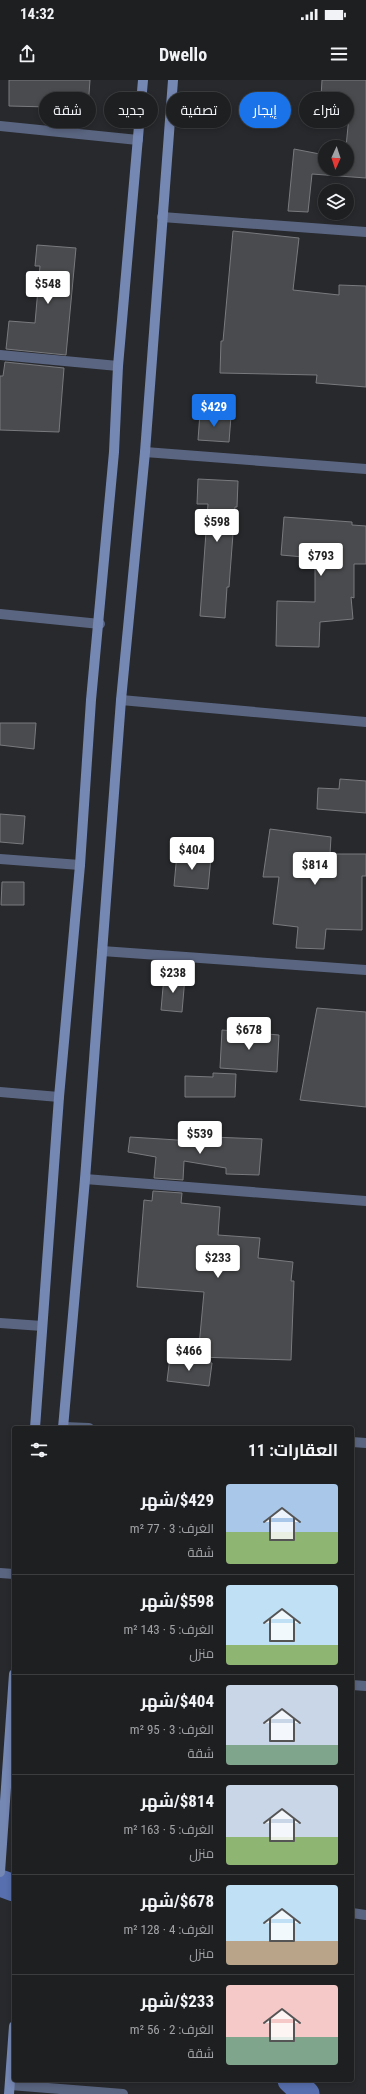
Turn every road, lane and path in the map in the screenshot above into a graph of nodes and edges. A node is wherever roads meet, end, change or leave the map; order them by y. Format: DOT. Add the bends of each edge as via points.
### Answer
graph roads {
  1 [pos="143,80"];
  2 [pos="173,80"];
  3 [pos="0,126"];
  4 [pos="138,140"];
  5 [pos="162,217"];
  6 [pos="366,232"];
  7 [pos="0,355"];
  8 [pos="118,366"];
  9 [pos="145,452"];
  10 [pos="366,469"];
  11 [pos="0,614"];
  12 [pos="100,624"];
  13 [pos="121,700"];
  14 [pos="366,722"];
  15 [pos="0,859"];
  16 [pos="80,866"];
  17 [pos="102,951"];
  18 [pos="366,970"];
  19 [pos="0,1092"];
  20 [pos="59,1097"];
  21 [pos="84,1179"];
  22 [pos="366,1201"];
  23 [pos="0,1323"];
  24 [pos="42,1326"];
  25 [pos="35,1426"];
  26 [pos="63,1426"];
  27 [pos="354,1442"];
  28 [pos="366,1443"];
  29 [pos="0,1573"];
  30 [pos="12,1574"];
  31 [pos="354,1685"];
  32 [pos="366,1686"];
  33 [pos="12,1703"];
  34 [pos="0,1872"];
  35 [pos="354,1913"];
  36 [pos="366,1915"];
  37 [pos="12,2051"];
  38 [pos="9,2089"];
  39 [pos="123,2094"];
  1 -- 4 [label="main road"];
  2 -- 5 [label="main road"];
  3 -- 4 [label="street"];
  4 -- 8 [label="main road"];
  5 -- 6 [label="street"];
  5 -- 9 [label="main road"];
  7 -- 8 [label="street"];
  8 -- 12 [label="main road"];
  9 -- 10 [label="street"];
  9 -- 13 [label="main road"];
  11 -- 12 [label="street"];
  12 -- 16 [label="main road" via="91,700"];
  13 -- 14 [label="street"];
  13 -- 17 [label="main road"];
  15 -- 16 [label="street"];
  16 -- 20 [label="main road"];
  17 -- 18 [label="street"];
  17 -- 21 [label="main road"];
  19 -- 20 [label="street"];
  20 -- 24 [label="main road"];
  21 -- 22 [label="street"];
  21 -- 26 [label="main road"];
  23 -- 24 [label="street"];
  24 -- 25 [label="main road"];
  27 -- 28 [label="street"];
  29 -- 30 [label="street"];
  31 -- 32 [label="street"];
  33 -- 34 [label="main road"];
  35 -- 36 [label="street"];
  37 -- 38 [label="main road"];
  38 -- 39 [label="street"];
}
